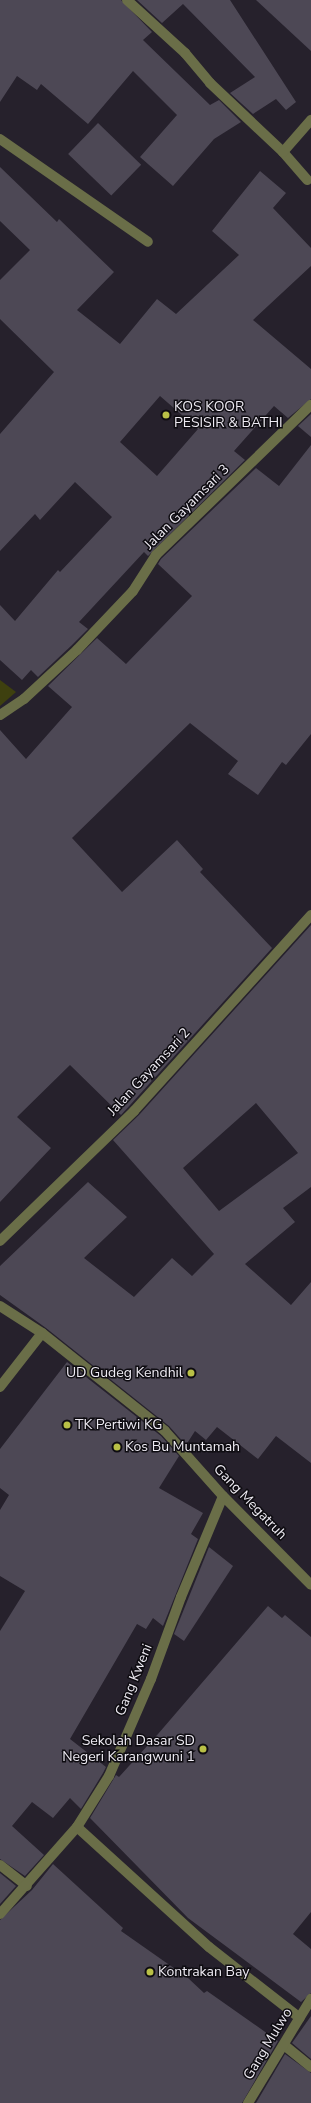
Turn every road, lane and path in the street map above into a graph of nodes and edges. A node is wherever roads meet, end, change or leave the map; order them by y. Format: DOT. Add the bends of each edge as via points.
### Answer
graph roads {
  1 [pos="127,0"];
  2 [pos="311,120"];
  3 [pos="0,140"];
  4 [pos="283,152"];
  5 [pos="307,180"];
  6 [pos="148,242"];
  7 [pos="311,404"];
  8 [pos="0,715"];
  9 [pos="311,915"];
  10 [pos="0,1240"];
  11 [pos="0,1306"];
  12 [pos="42,1333"];
  13 [pos="0,1387"];
  14 [pos="223,1496"];
  15 [pos="309,1579"];
  16 [pos="77,1827"];
  17 [pos="0,1865"];
  18 [pos="27,1886"];
  19 [pos="0,1914"];
  20 [pos="311,1999"];
  21 [pos="300,2018"];
  22 [pos="284,2045"];
  23 [pos="311,2067"];
  24 [pos="248,2103"];
  1 -- 4 [label="street" via="185,52 223,96"];
  2 -- 4 [label="street"];
  3 -- 6 [label="street"];
  4 -- 5 [label="street"];
  7 -- 8 [label="street, Jalan Gayamsari 3" via="156,555 133,592 77,650 24,699"];
  9 -- 10 [label="street, Jalan Gayamsari 2" via="134,1111"];
  11 -- 12 [label="street, Gang Megatruh"];
  12 -- 13 [label="street"];
  12 -- 14 [label="street, Gang Megatruh" via="165,1431"];
  14 -- 15 [label="street, Gang Megatruh"];
  14 -- 16 [label="street, Gang Kweni" via="181,1597 151,1679 109,1776"];
  16 -- 18 [label="street, Gang Kweni"];
  16 -- 21 [label="street" via="209,1947"];
  17 -- 18 [label="street"];
  18 -- 19 [label="street, Gang Kweni"];
  20 -- 21 [label="street, Gang Mulwo"];
  21 -- 22 [label="street, Gang Mulwo"];
  22 -- 23 [label="street"];
  22 -- 24 [label="street, Gang Mulwo"];
}
